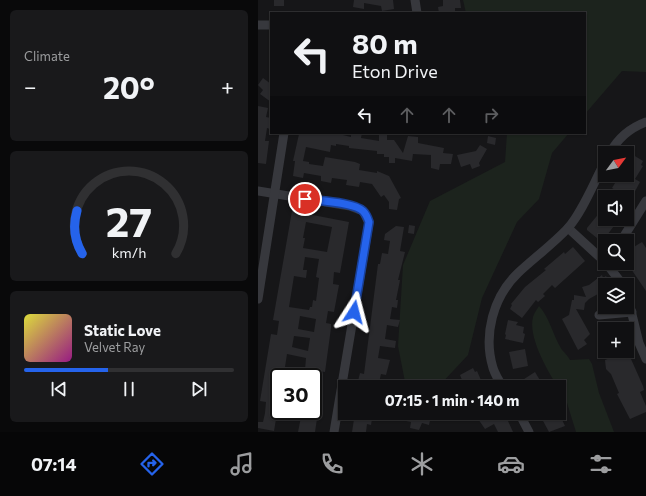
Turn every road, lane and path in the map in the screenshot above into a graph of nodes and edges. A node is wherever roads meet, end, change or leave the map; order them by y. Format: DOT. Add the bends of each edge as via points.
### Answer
graph roads {
  1 [pos="415,0"];
  2 [pos="417,12"];
  3 [pos="258,25"];
  4 [pos="270,25"];
  5 [pos="646,122"];
  6 [pos="284,134"];
  7 [pos="615,146"];
  8 [pos="598,174"];
  9 [pos="258,191"];
  10 [pos="275,194"];
  11 [pos="646,201"];
  12 [pos="568,228"];
  13 [pos="625,234"];
  14 [pos="598,256"];
  15 [pos="611,270"];
  16 [pos="617,278"];
  17 [pos="258,299"];
  18 [pos="610,314"];
  19 [pos="632,314"];
  20 [pos="599,315"];
  21 [pos="646,358"];
  22 [pos="499,380"];
  23 [pos="523,420"];
  24 [pos="334,432"];
  25 [pos="529,432"];
  1 -- 2 [label="street"];
  3 -- 4 [label="street"];
  5 -- 7 [label="street" via="633,127"];
  6 -- 10 [label="street"];
  8 -- 12 [label="street"];
  9 -- 10 [label="street"];
  10 -- 17 [label="street"];
  10 -- 24 [label="street" via="350,206 363,211 369,222"];
  11 -- 13 [label="street"];
  12 -- 14 [label="street"];
  12 -- 22 [label="street" via="517,274 493,311 488,336 493,369"];
  15 -- 16 [label="street"];
  18 -- 20 [label="street"];
  19 -- 21 [label="street" via="639,343"];
  23 -- 25 [label="street"];
}
